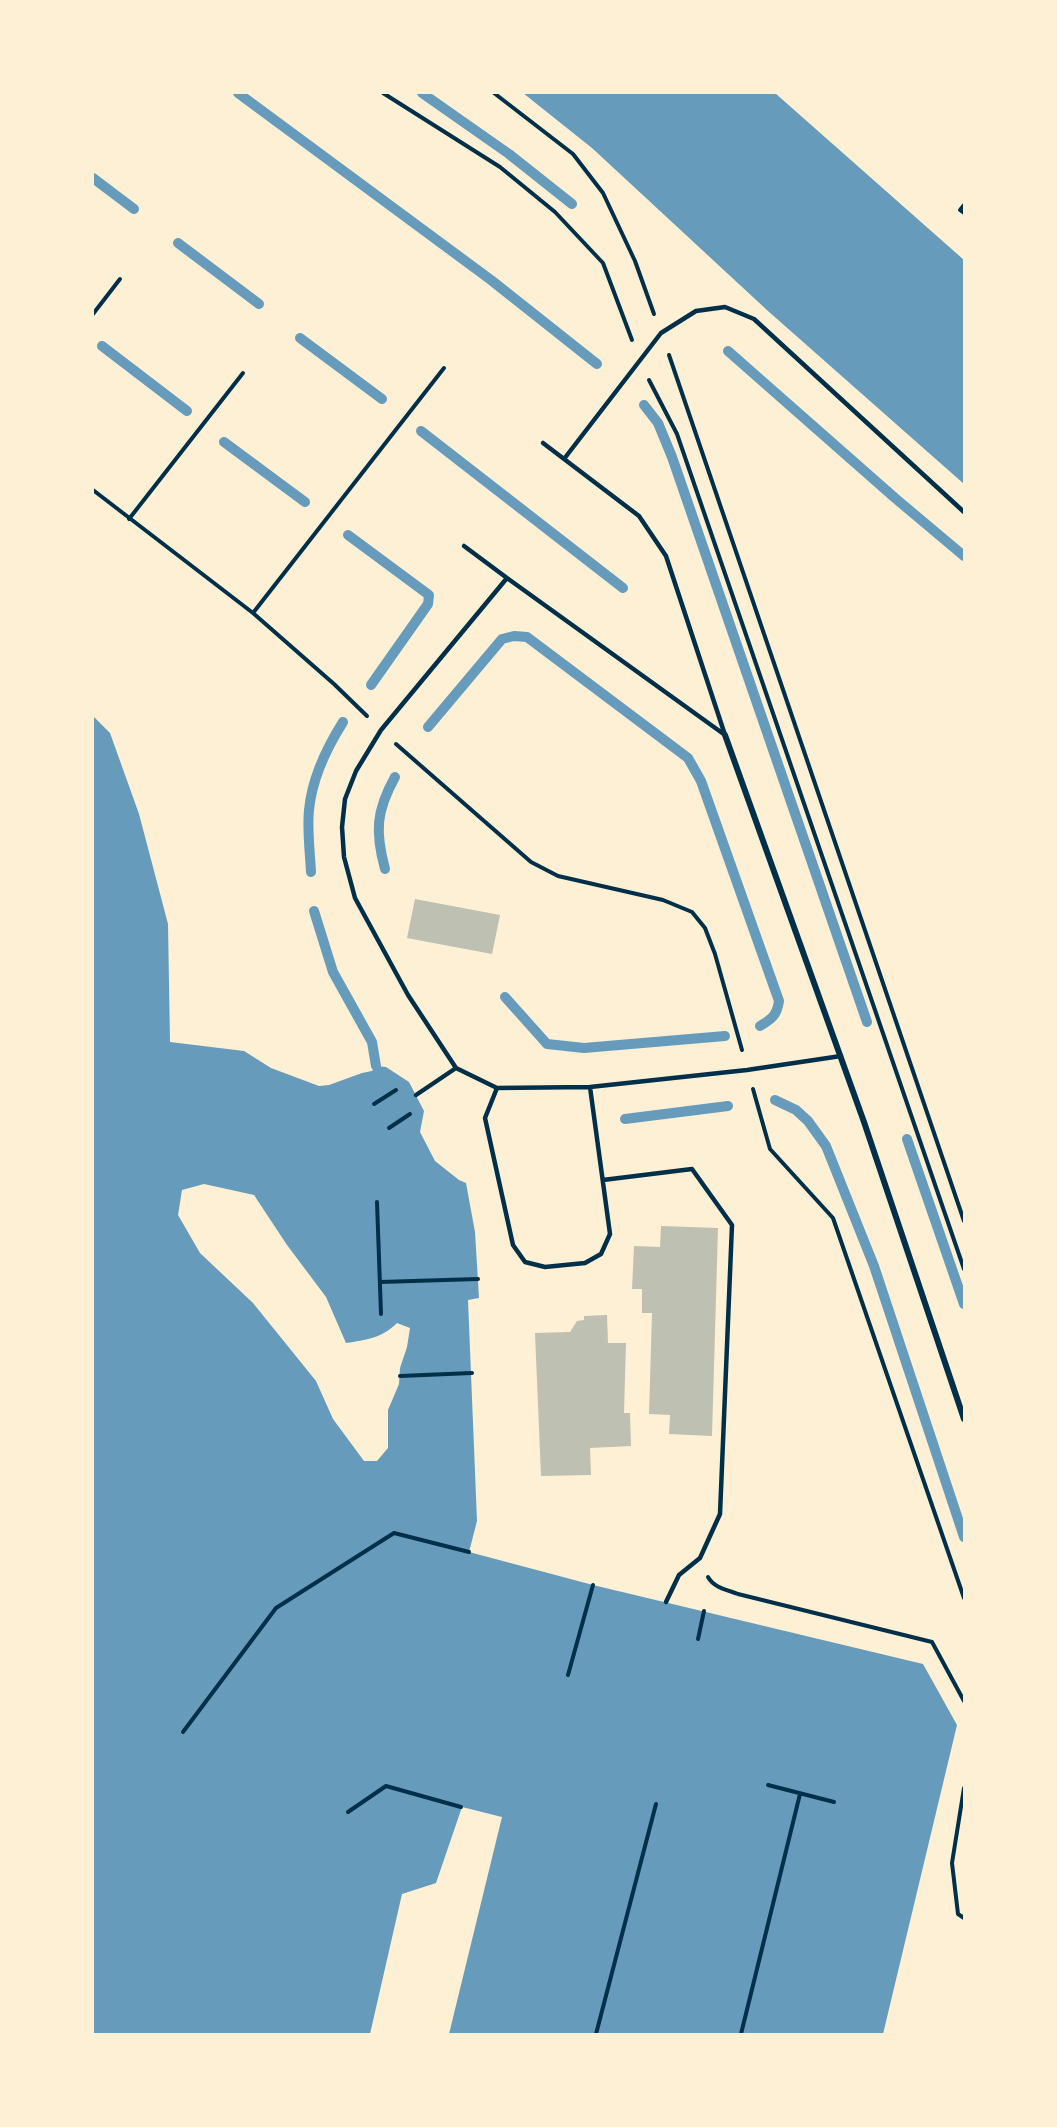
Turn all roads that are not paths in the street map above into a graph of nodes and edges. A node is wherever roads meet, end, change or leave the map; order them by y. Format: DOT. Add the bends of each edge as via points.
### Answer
graph roads {
  1 [pos="543,443"];
  2 [pos="564,459"];
  3 [pos="964,512"];
  4 [pos="464,546"];
  5 [pos="507,578"];
  6 [pos="725,735"];
  7 [pos="841,1056"];
  8 [pos="456,1068"];
  9 [pos="590,1087"];
  10 [pos="497,1088"];
  11 [pos="416,1095"];
  12 [pos="603,1180"];
  13 [pos="964,1419"];
  14 [pos="666,1602"];
  1 -- 2 [label="lane"];
  2 -- 3 [label="lane" via="661,333 696,311 725,307 754,319"];
  2 -- 6 [label="lane" via="639,516 666,556"];
  4 -- 5 [label="lane"];
  5 -- 6 [label="lane"];
  5 -- 8 [label="lane" via="381,730 356,771 345,799 342,827 344,857 356,898 408,995"];
  6 -- 7 [label="street"];
  7 -- 9 [label="lane"];
  7 -- 13 [label="street"];
  8 -- 10 [label="lane"];
  8 -- 11 [label="lane"];
  9 -- 10 [label="lane"];
  9 -- 12 [label="lane"];
  10 -- 12 [label="lane" via="485,1118 513,1245 525,1262 545,1267 585,1263 601,1254 610,1234"];
  12 -- 14 [label="lane" via="692,1169 732,1225 720,1514 700,1558 679,1575"];
}
